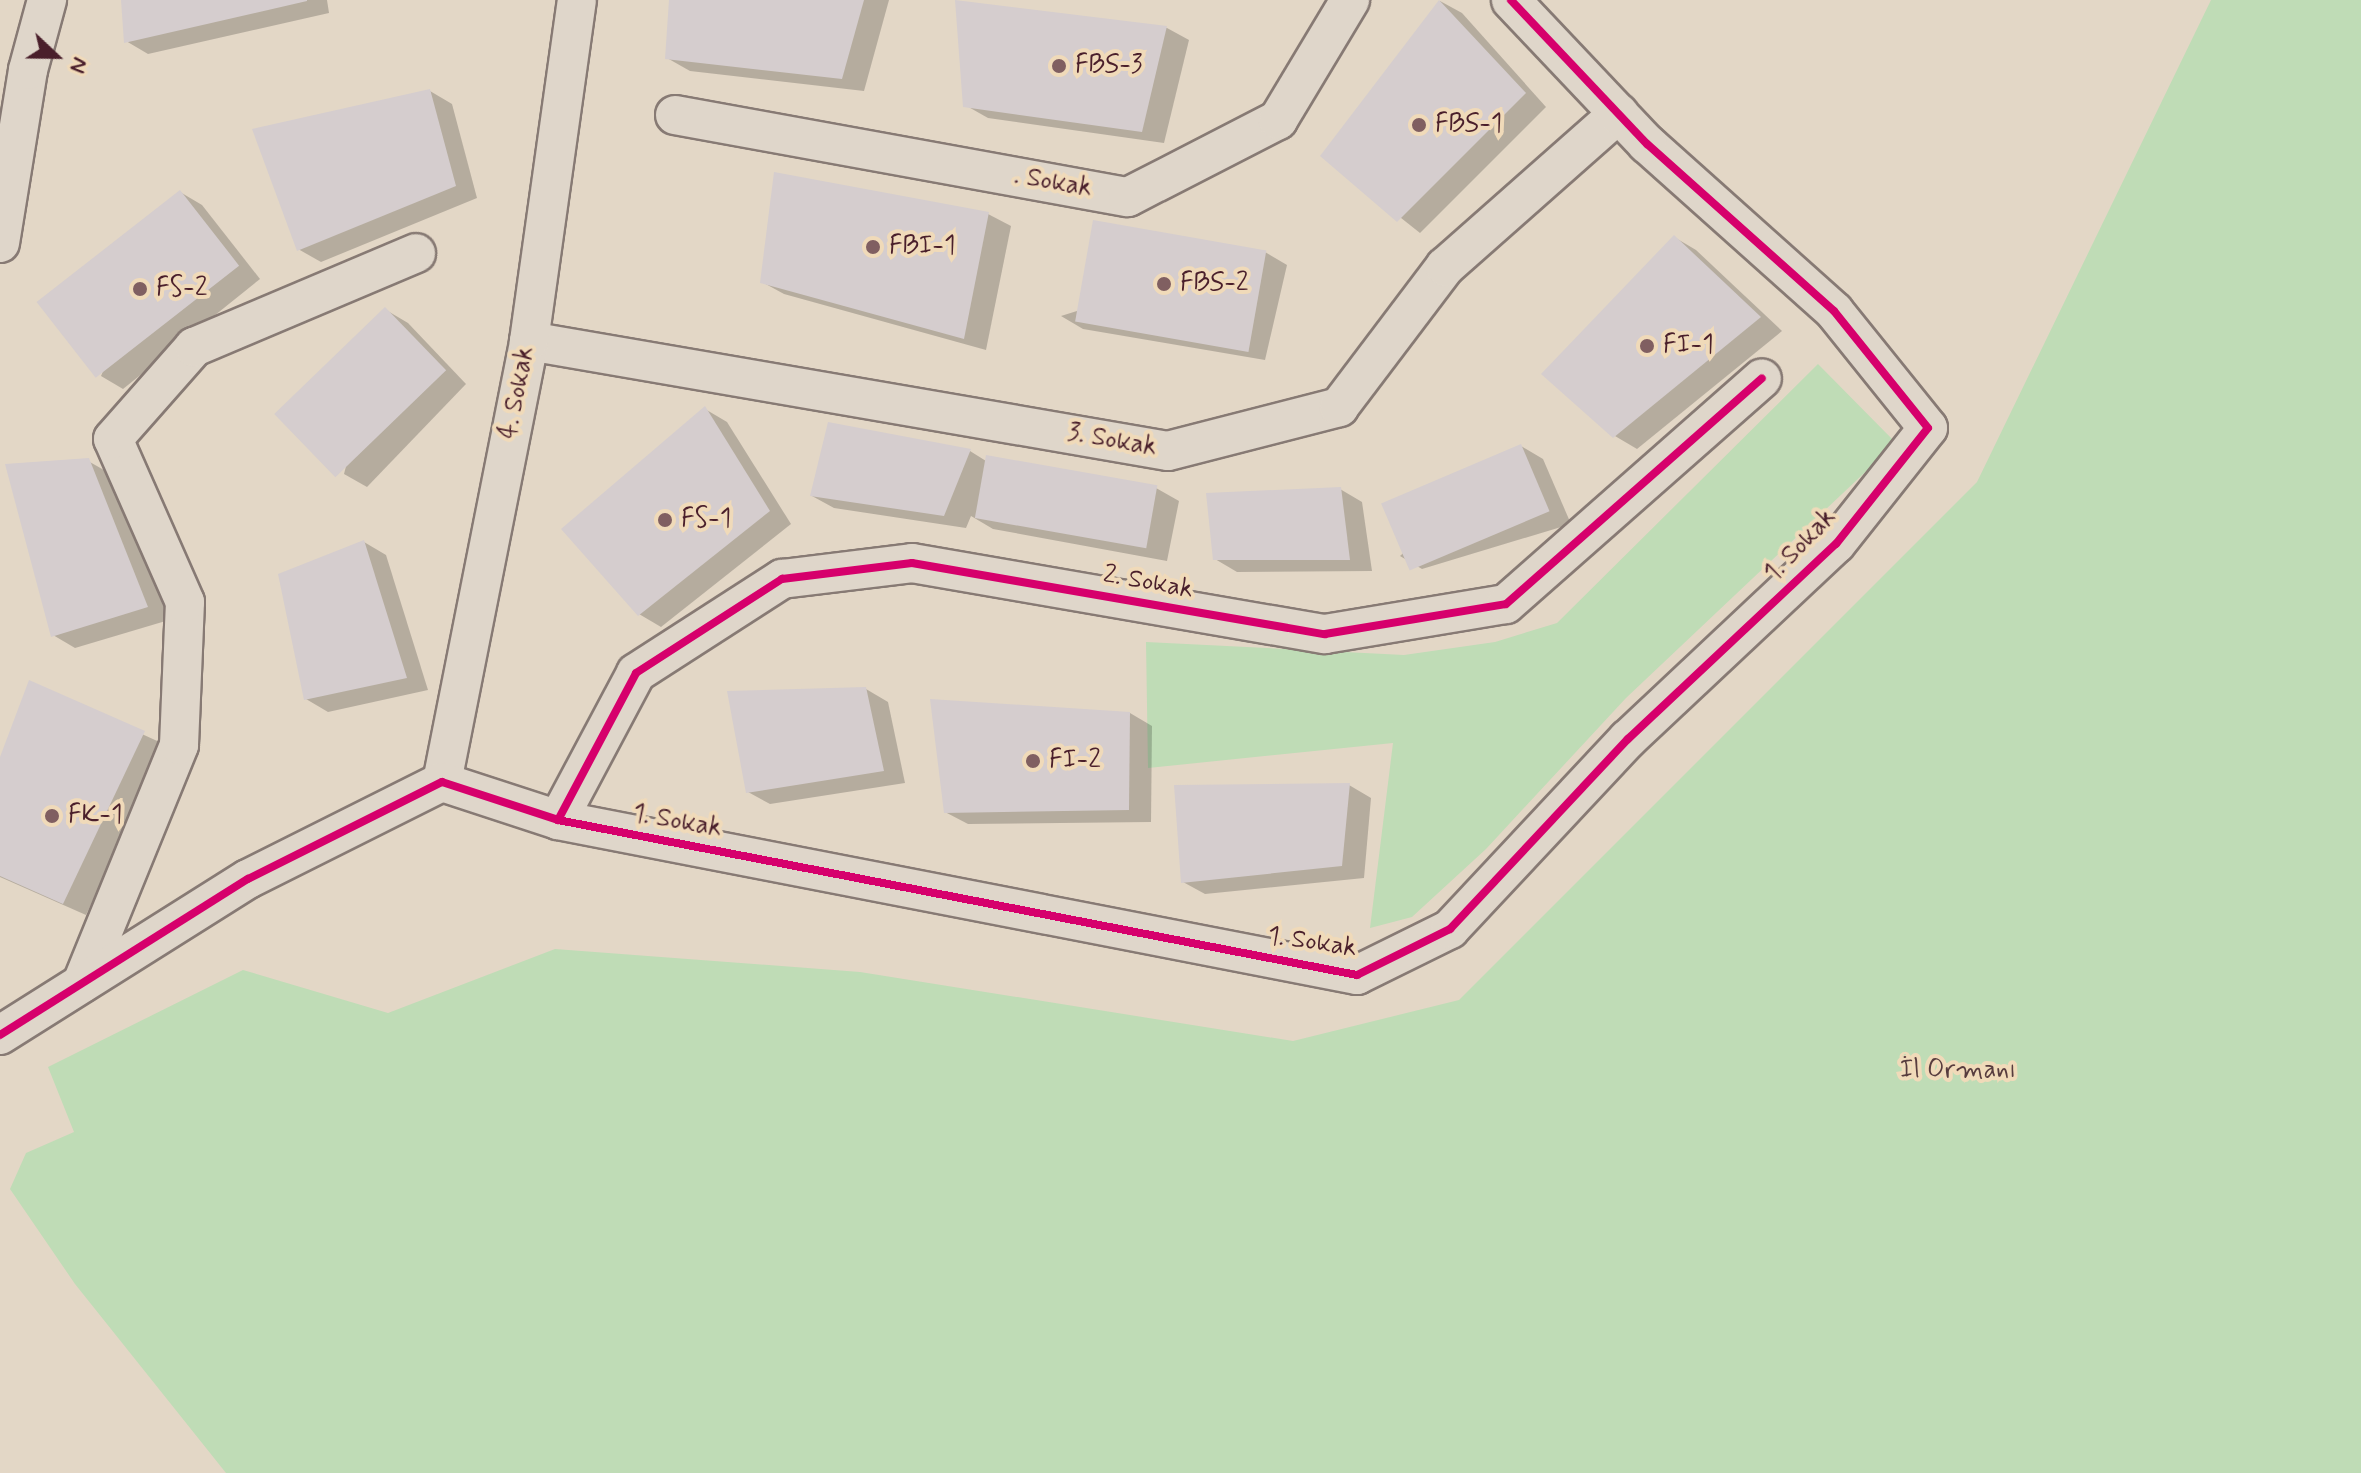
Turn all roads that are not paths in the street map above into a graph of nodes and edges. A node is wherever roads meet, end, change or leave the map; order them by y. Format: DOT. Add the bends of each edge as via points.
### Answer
graph roads {
  1 [pos="47,0"];
  2 [pos="577,0"];
  3 [pos="1350,0"];
  4 [pos="1511,0"];
  5 [pos="1619,113"];
  6 [pos="675,115"];
  7 [pos="0,243"];
  8 [pos="416,253"];
  9 [pos="529,341"];
  10 [pos="1762,378"];
  11 [pos="442,782"];
  12 [pos="558,820"];
  13 [pos="82,983"];
  14 [pos="0,1035"];
  1 -- 7 [label="street" via="28,70"];
  2 -- 9 [label="street, 4. Sokak"];
  3 -- 6 [label="street, . Sokak" via="1278,120 1128,197"];
  4 -- 5 [label="street, 1. Sokak"];
  5 -- 9 [label="street, 3. Sokak" via="1445,267 1339,407 1168,451"];
  5 -- 12 [label="street, 1. Sokak" via="1834,311 1928,428 1836,544 1628,739 1450,929 1357,975"];
  8 -- 13 [label="street" via="194,347 113,439 185,602 179,745"];
  9 -- 11 [label="street, 4. Sokak"];
  10 -- 12 [label="street, 2. Sokak" via="1506,604 1325,634 912,563 782,579 636,673"];
  11 -- 12 [label="street, 1. Sokak"];
  11 -- 13 [label="street" via="248,879"];
  13 -- 14 [label="street"];
}
